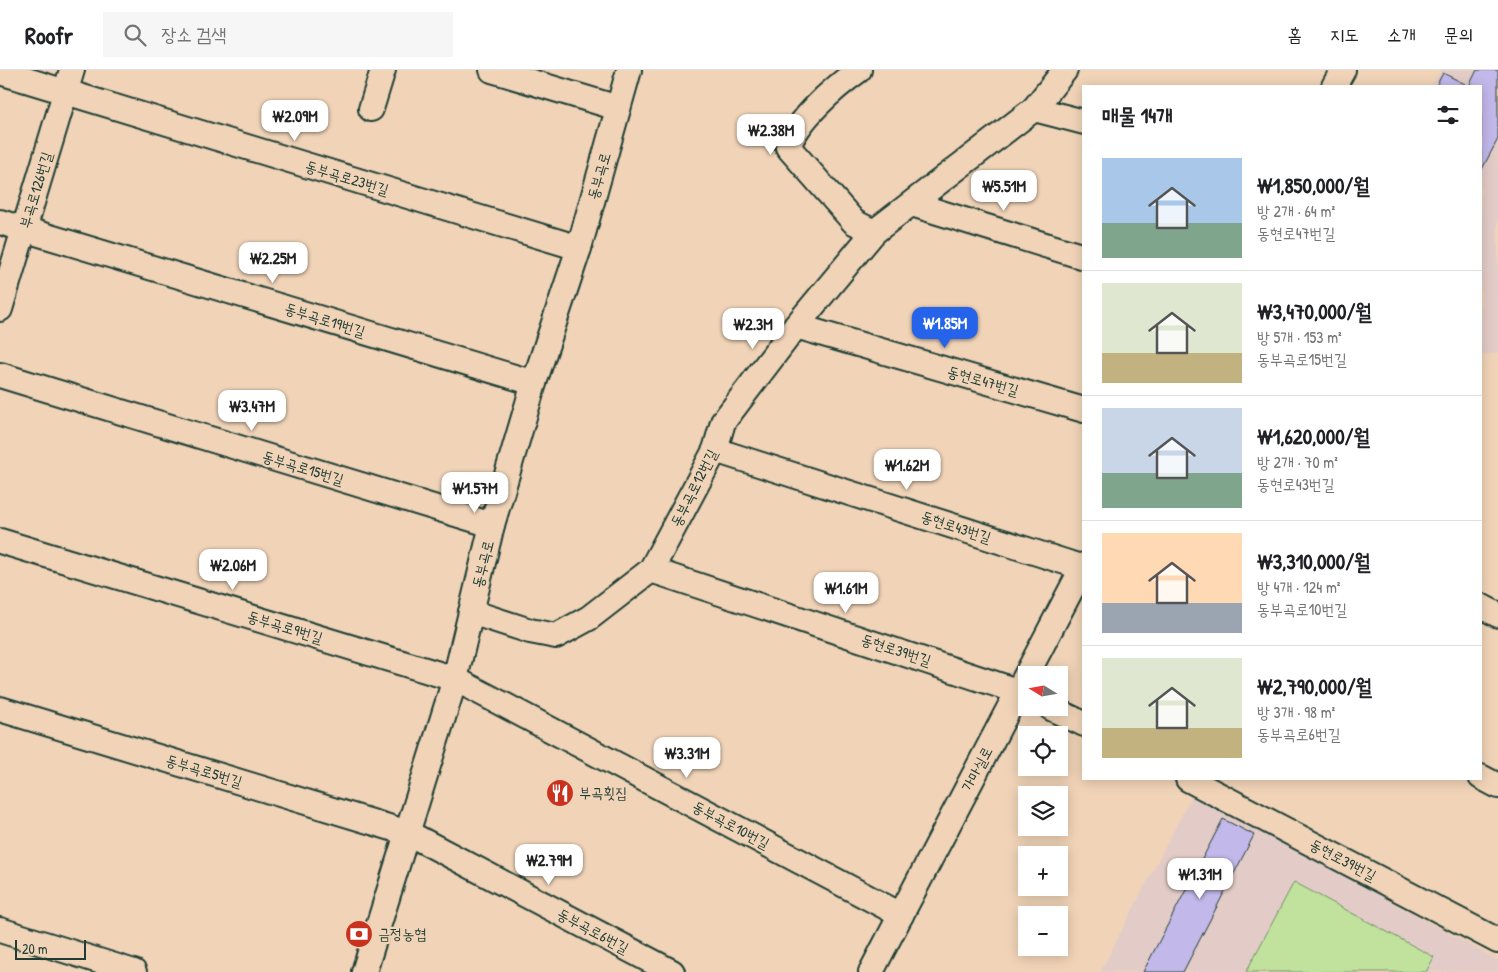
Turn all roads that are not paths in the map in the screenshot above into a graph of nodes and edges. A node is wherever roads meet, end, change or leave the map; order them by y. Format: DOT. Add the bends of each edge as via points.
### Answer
graph roads {
  1 [pos="383,70"];
  2 [pos="492,70"];
  3 [pos="629,70"];
  4 [pos="859,70"];
  5 [pos="1065,70"];
  6 [pos="1343,70"];
  7 [pos="0,72"];
  8 [pos="69,81"];
  9 [pos="1335,85"];
  10 [pos="618,108"];
  11 [pos="371,109"];
  12 [pos="1034,109"];
  13 [pos="1082,121"];
  14 [pos="912,204"];
  15 [pos="0,222"];
  16 [pos="24,229"];
  17 [pos="874,232"];
  18 [pos="578,248"];
  19 [pos="1082,255"];
  20 [pos="0,309"];
  21 [pos="796,326"];
  22 [pos="0,375"];
  23 [pos="534,383"];
  24 [pos="1082,409"];
  25 [pos="715,450"];
  26 [pos="492,525"];
  27 [pos="0,541"];
  28 [pos="1082,567"];
  29 [pos="1082,569"];
  30 [pos="651,570"];
  31 [pos="1482,607"];
  32 [pos="471,612"];
  33 [pos="1498,615"];
  34 [pos="1035,666"];
  35 [pos="455,679"];
  36 [pos="1018,691"];
  37 [pos="1018,699"];
  38 [pos="0,709"];
  39 [pos="1068,716"];
  40 [pos="1082,723"];
  41 [pos="1482,778"];
  42 [pos="1190,780"];
  43 [pos="1498,786"];
  44 [pos="408,834"];
  45 [pos="901,915"];
  46 [pos="0,930"];
  47 [pos="1498,941"];
  48 [pos="134,972"];
  49 [pos="364,972"];
  50 [pos="672,972"];
  51 [pos="871,972"];
  1 -- 11 [label="street"];
  2 -- 10 [label="street"];
  3 -- 10 [label="street, 동부곡로"];
  4 -- 17 [label="street" via="834,88 792,136 788,147 854,222"];
  5 -- 12 [label="street, 동부곡로12번길"];
  6 -- 9 [label="street"];
  7 -- 8 [label="street, 동부곡로23번길"];
  8 -- 16 [label="street, 부곡로126번길"];
  8 -- 18 [label="street, 동부곡로23번길"];
  10 -- 18 [label="street, 동부곡로"];
  12 -- 13 [label="street"];
  12 -- 14 [label="street, 동부곡로12번길"];
  14 -- 17 [label="street, 동부곡로12번길"];
  14 -- 19 [label="street"];
  15 -- 16 [label="street, 동부곡로19번길"];
  16 -- 20 [label="street, 부곡로126번길"];
  16 -- 23 [label="street, 동부곡로19번길"];
  17 -- 21 [label="street, 동부곡로12번길"];
  18 -- 23 [label="street, 동부곡로"];
  21 -- 24 [label="street, 동현로47번길"];
  21 -- 25 [label="street, 동부곡로12번길" via="723,422"];
  22 -- 26 [label="street, 동부곡로15번길"];
  23 -- 26 [label="street, 동부곡로"];
  25 -- 28 [label="street, 동현로43번길"];
  25 -- 30 [label="street, 동부곡로12번길"];
  26 -- 32 [label="street, 동부곡로"];
  27 -- 35 [label="street, 동부곡로9번길"];
  29 -- 34 [label="street, 가마실로"];
  30 -- 32 [label="street, 동부곡로12번길" via="588,618 556,636"];
  30 -- 36 [label="street, 동현로39번길"];
  31 -- 33 [label="street"];
  32 -- 35 [label="street, 동부곡로"];
  35 -- 44 [label="street, 동부곡로"];
  35 -- 45 [label="street, 동부곡로10번길"];
  37 -- 45 [label="street, 가마실로"];
  38 -- 44 [label="street, 동부곡로5번길"];
  39 -- 40 [label="street"];
  41 -- 43 [label="street"];
  42 -- 47 [label="street, 동현로39번길"];
  44 -- 49 [label="street, 동부곡로"];
  44 -- 50 [label="street, 동부곡로6번길"];
  45 -- 51 [label="street, 가마실로"];
  46 -- 48 [label="street"];
}
